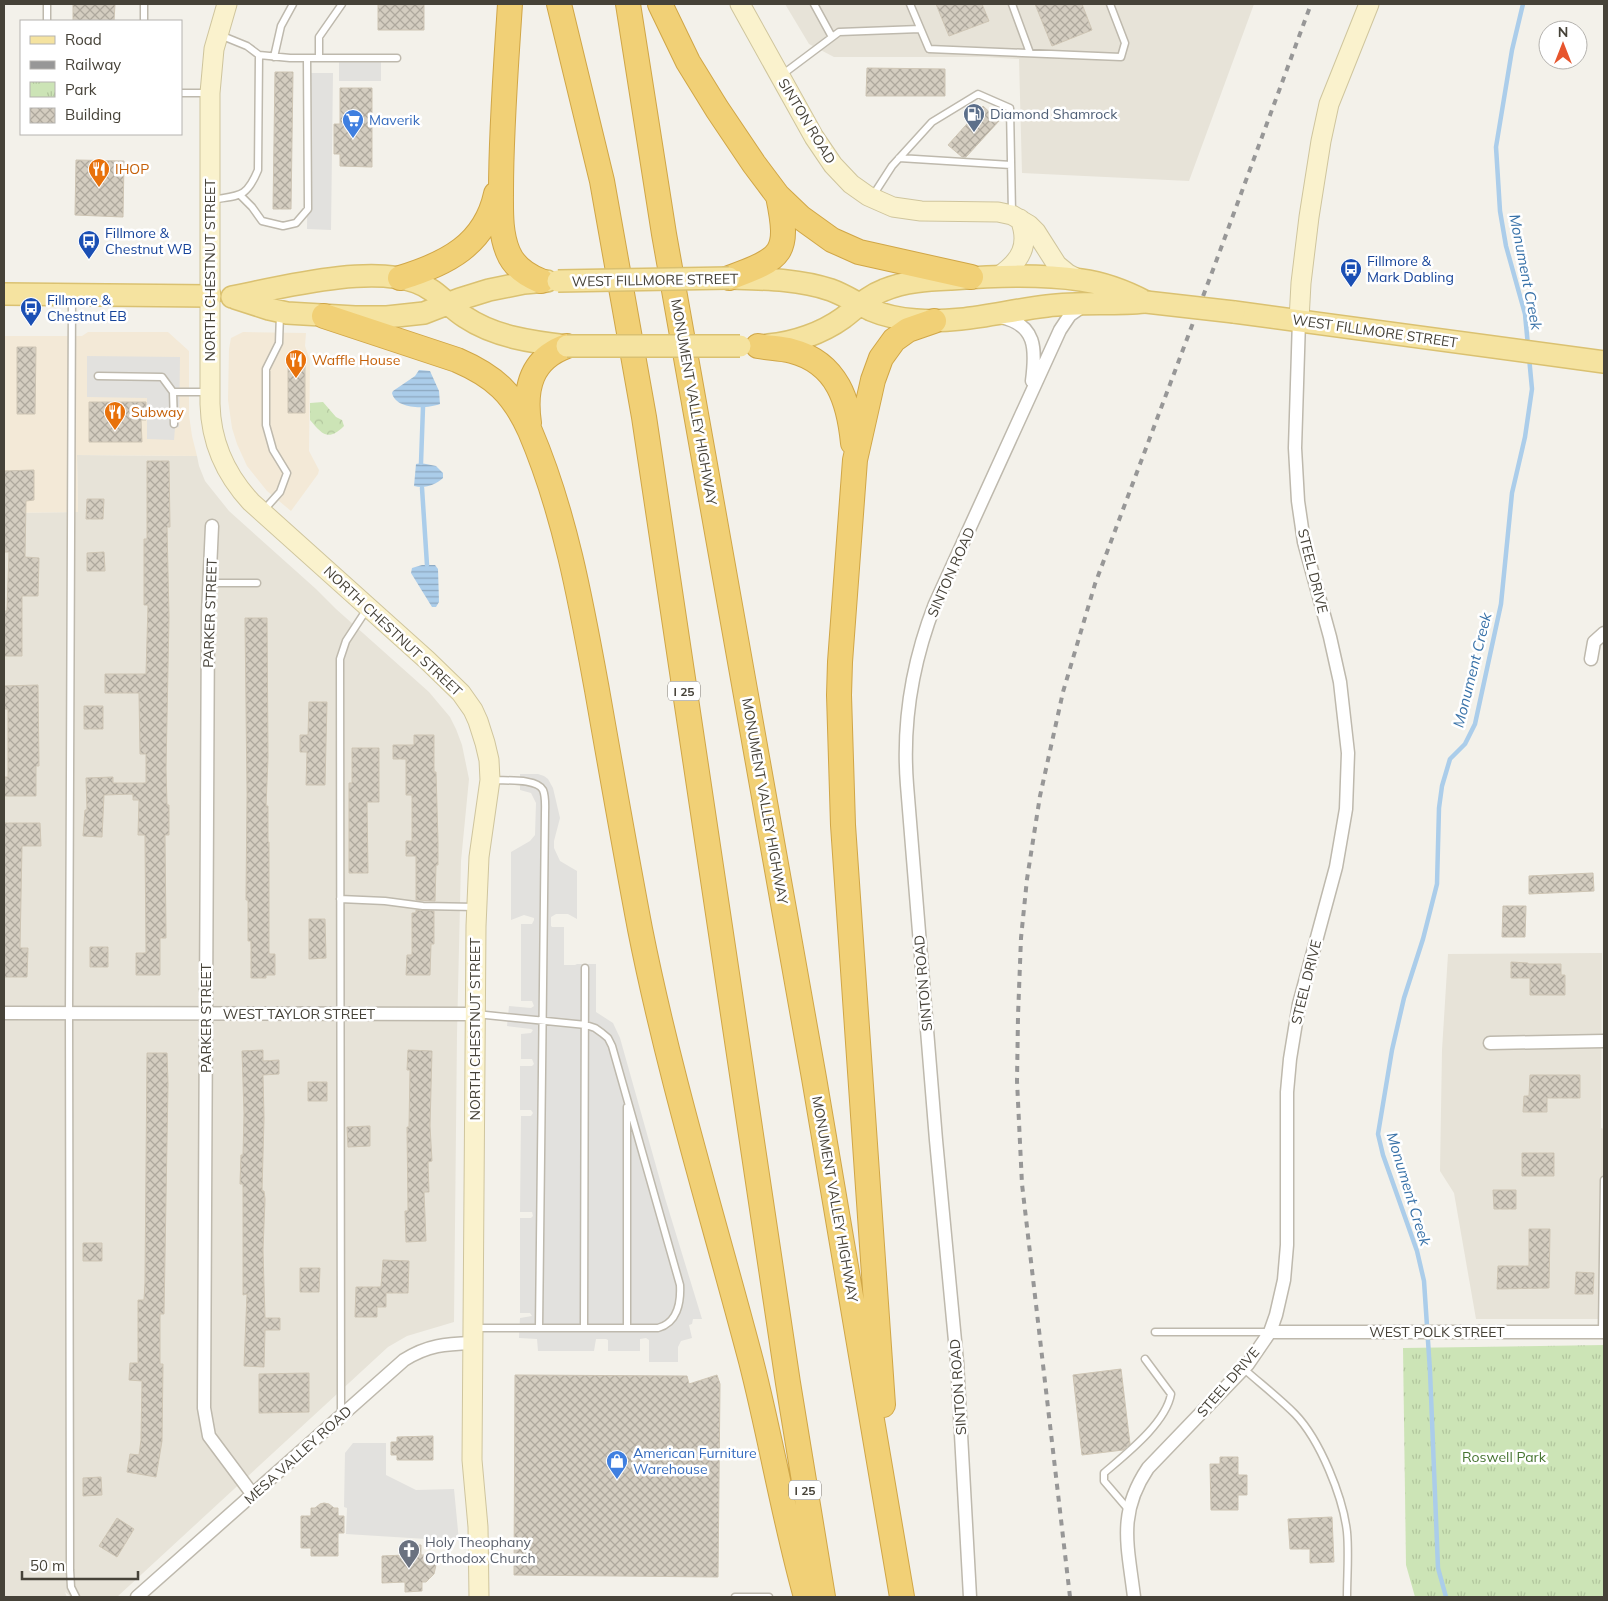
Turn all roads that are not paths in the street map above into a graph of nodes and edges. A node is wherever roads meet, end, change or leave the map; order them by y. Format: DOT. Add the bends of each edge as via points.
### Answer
graph roads {
  1 [pos="47,4"];
  2 [pos="144,4"];
  3 [pos="227,4"];
  4 [pos="293,4"];
  5 [pos="342,4"];
  6 [pos="510,4"];
  7 [pos="558,4"];
  8 [pos="628,4"];
  9 [pos="660,4"];
  10 [pos="740,4"];
  11 [pos="814,4"];
  12 [pos="910,4"];
  13 [pos="1012,4"];
  14 [pos="1110,4"];
  15 [pos="1369,4"];
  16 [pos="47,20"];
  17 [pos="144,20"];
  18 [pos="920,29"];
  19 [pos="217,34"];
  20 [pos="832,37"];
  21 [pos="1030,53"];
  22 [pos="259,55"];
  23 [pos="274,56"];
  24 [pos="306,58"];
  25 [pos="319,58"];
  26 [pos="397,58"];
  27 [pos="780,77"];
  28 [pos="182,93"];
  29 [pos="210,93"];
  30 [pos="899,158"];
  31 [pos="501,165"];
  32 [pos="1011,165"];
  33 [pos="240,195"];
  34 [pos="778,196"];
  35 [pos="872,198"];
  36 [pos="210,200"];
  37 [pos="1016,217"];
  38 [pos="999,276"];
  39 [pos="400,278"];
  40 [pos="729,278"];
  41 [pos="971,278"];
  42 [pos="1080,280"];
  43 [pos="549,281"];
  44 [pos="4,294"];
  45 [pos="72,295"];
  46 [pos="210,296"];
  47 [pos="232,297"];
  48 [pos="1146,302"];
  49 [pos="448,304"];
  50 [pos="860,304"];
  51 [pos="1086,304"];
  52 [pos="280,311"];
  53 [pos="324,316"];
  54 [pos="992,316"];
  55 [pos="1299,320"];
  56 [pos="934,321"];
  57 [pos="567,346"];
  58 [pos="749,346"];
  59 [pos="1604,362"];
  60 [pos="98,376"];
  61 [pos="173,392"];
  62 [pos="210,392"];
  63 [pos="1031,393"];
  64 [pos="174,424"];
  65 [pos="530,432"];
  66 [pos="855,460"];
  67 [pos="262,512"];
  68 [pos="212,526"];
  69 [pos="210,583"];
  70 [pos="257,583"];
  71 [pos="369,608"];
  72 [pos="1604,632"];
  73 [pos="1591,659"];
  74 [pos="490,780"];
  75 [pos="340,899"];
  76 [pos="476,907"];
  77 [pos="584,968"];
  78 [pos="4,1013"];
  79 [pos="69,1013"];
  80 [pos="206,1014"];
  81 [pos="475,1014"];
  82 [pos="340,1015"];
  83 [pos="544,1020"];
  84 [pos="584,1025"];
  85 [pos="1604,1041"];
  86 [pos="1490,1043"];
  87 [pos="627,1098"];
  88 [pos="1604,1180"];
  89 [pos="539,1328"];
  90 [pos="584,1328"];
  91 [pos="627,1328"];
  92 [pos="1155,1332"];
  93 [pos="1270,1332"];
  94 [pos="1603,1332"];
  95 [pos="472,1336"];
  96 [pos="1144,1358"];
  97 [pos="1244,1369"];
  98 [pos="341,1416"];
  99 [pos="253,1495"];
  100 [pos="1128,1509"];
  101 [pos="888,1514"];
  102 [pos="76,1597"];
  103 [pos="138,1597"];
  104 [pos="479,1597"];
  105 [pos="735,1597"];
  106 [pos="769,1597"];
  107 [pos="806,1597"];
  108 [pos="823,1597"];
  109 [pos="902,1597"];
  110 [pos="970,1597"];
  111 [pos="1134,1597"];
  112 [pos="1347,1597"];
  1 -- 16 [label="lane"];
  2 -- 17 [label="lane"];
  3 -- 19 [label="main road, NORTH CHESTNUT STREET"];
  4 -- 23 [label="lane" via="281,26"];
  5 -- 25 [label="lane" via="319,37"];
  6 -- 31 [label="highway"];
  7 -- 108 [label="highway, I 25" via="602,181 644,417 785,1364"];
  8 -- 101 [label="highway, MONUMENT VALLEY HIGHWAY" via="664,234"];
  9 -- 34 [label="highway" via="707,93"];
  10 -- 27 [label="main road, SINTON ROAD"];
  11 -- 20 [label="lane"];
  12 -- 18 [label="lane"];
  13 -- 21 [label="lane"];
  14 -- 21 [label="lane" via="1124,43 1121,57"];
  15 -- 55 [label="main road" via="1329,104 1309,217"];
  18 -- 20 [label="lane" via="839,32"];
  18 -- 21 [label="lane" via="929,49"];
  19 -- 22 [label="lane" via="248,46"];
  19 -- 29 [label="main road, NORTH CHESTNUT STREET"];
  20 -- 27 [label="lane"];
  22 -- 23 [label="lane"];
  22 -- 33 [label="lane" via="258,170 251,187"];
  23 -- 24 [label="lane"];
  24 -- 25 [label="lane"];
  24 -- 33 [label="lane" via="308,209 296,223 284,226 262,221"];
  25 -- 26 [label="lane"];
  27 -- 35 [label="main road, SINTON ROAD" via="833,165 851,184"];
  28 -- 29 [label="lane"];
  29 -- 36 [label="main road, NORTH CHESTNUT STREET"];
  30 -- 32 [label="lane"];
  30 -- 32 [label="lane" via="932,122 978,94 1010,108"];
  30 -- 35 [label="lane"];
  31 -- 39 [label="highway" via="493,207 478,233 451,257"];
  31 -- 43 [label="highway" via="506,248 517,267 531,277"];
  32 -- 37 [label="lane"];
  33 -- 36 [label="lane"];
  34 -- 40 [label="highway" via="784,232 778,252 764,264"];
  34 -- 41 [label="highway" via="813,227 859,252"];
  35 -- 37 [label="main road, SINTON ROAD" via="912,210 998,212"];
  36 -- 46 [label="main road, NORTH CHESTNUT STREET"];
  37 -- 38 [label="main road" via="1025,235 1023,248 1013,265"];
  37 -- 42 [label="main road" via="1036,232 1057,265"];
  38 -- 41 [label="main road, WEST FILLMORE STREET"];
  38 -- 42 [label="main road, WEST FILLMORE STREET"];
  39 -- 47 [label="main road, WEST FILLMORE STREET" via="371,276 326,280"];
  39 -- 49 [label="main road, WEST FILLMORE STREET" via="426,286"];
  40 -- 43 [label="main road, WEST FILLMORE STREET, bridge"];
  40 -- 50 [label="main road, WEST FILLMORE STREET" via="800,283 833,291"];
  41 -- 50 [label="main road, WEST FILLMORE STREET" via="898,285 874,294"];
  42 -- 48 [label="main road, WEST FILLMORE STREET" via="1118,289"];
  43 -- 49 [label="main road, WEST FILLMORE STREET" via="489,290"];
  44 -- 45 [label="main road, WEST FILLMORE STREET"];
  45 -- 46 [label="main road, WEST FILLMORE STREET"];
  45 -- 79 [label="lane"];
  46 -- 47 [label="main road, WEST FILLMORE STREET"];
  46 -- 62 [label="main road, NORTH CHESTNUT STREET"];
  47 -- 52 [label="main road, WEST FILLMORE STREET"];
  48 -- 51 [label="main road, WEST FILLMORE STREET"];
  48 -- 55 [label="main road, WEST FILLMORE STREET, bridge"];
  49 -- 53 [label="main road, WEST FILLMORE STREET" via="408,316"];
  49 -- 57 [label="main road, WEST FILLMORE STREET" via="466,318 495,332 523,340"];
  50 -- 56 [label="main road, WEST FILLMORE STREET" via="883,314"];
  50 -- 58 [label="main road, WEST FILLMORE STREET" via="837,322 815,333 786,342"];
  51 -- 54 [label="main road, WEST FILLMORE STREET" via="1050,305"];
  51 -- 63 [label="street, SINTON ROAD" via="1064,322"];
  52 -- 53 [label="main road, WEST FILLMORE STREET"];
  52 -- 67 [label="lane" via="279,343 266,369 266,425 273,450 287,473 280,492"];
  53 -- 65 [label="highway" via="481,371 510,396"];
  54 -- 56 [label="main road, WEST FILLMORE STREET"];
  54 -- 63 [label="street, SINTON ROAD" via="1017,322 1031,339 1034,346"];
  55 -- 59 [label="main road, WEST FILLMORE STREET"];
  55 -- 93 [label="street, STEEL DRIVE" via="1295,448 1298,501 1304,542 1340,682 1348,782 1342,839 1299,1004 1290,1059 1287,1245 1284,1280"];
  56 -- 66 [label="highway" via="901,335 881,358 870,391"];
  57 -- 58 [label="main road, WEST FILLMORE STREET, bridge"];
  57 -- 65 [label="highway" via="546,357 532,376 527,400"];
  58 -- 66 [label="highway" via="798,353 812,359 829,373 848,409"];
  60 -- 61 [label="lane" via="162,377"];
  61 -- 62 [label="lane"];
  61 -- 64 [label="lane"];
  62 -- 67 [label="main road, NORTH CHESTNUT STREET" via="212,430 221,460 238,487"];
  63 -- 110 [label="street, SINTON ROAD" via="926,626 913,673 906,729 908,795 957,1362"];
  65 -- 107 [label="highway" via="554,496 571,559 649,970 759,1392"];
  66 -- 101 [label="highway" via="840,662 841,778 881,1364"];
  67 -- 71 [label="main road, NORTH CHESTNUT STREET"];
  68 -- 69 [label="street, PARKER STREET"];
  69 -- 70 [label="lane"];
  69 -- 80 [label="street, PARKER STREET"];
  71 -- 74 [label="main road, NORTH CHESTNUT STREET" via="442,674 471,706 485,743"];
  71 -- 75 [label="lane" via="346,641 340,660"];
  72 -- 73 [label="street" via="1594,642"];
  74 -- 76 [label="main road, NORTH CHESTNUT STREET"];
  74 -- 83 [label="lane" via="534,782 544,796"];
  75 -- 76 [label="lane"];
  75 -- 82 [label="lane"];
  76 -- 81 [label="main road, NORTH CHESTNUT STREET"];
  77 -- 84 [label="lane"];
  78 -- 79 [label="street, WEST TAYLOR STREET"];
  79 -- 80 [label="street, WEST TAYLOR STREET"];
  79 -- 102 [label="lane" via="70,1570"];
  80 -- 82 [label="street, WEST TAYLOR STREET"];
  80 -- 99 [label="street, PARKER STREET" via="205,1422 212,1442"];
  81 -- 82 [label="street, WEST TAYLOR STREET"];
  81 -- 83 [label="lane"];
  81 -- 95 [label="main road, NORTH CHESTNUT STREET"];
  82 -- 98 [label="lane"];
  83 -- 84 [label="lane"];
  83 -- 89 [label="lane"];
  84 -- 87 [label="lane" via="595,1028 608,1038"];
  84 -- 90 [label="lane"];
  85 -- 86 [label="street"];
  87 -- 91 [label="lane"];
  87 -- 91 [label="lane" via="680,1294 675,1316 666,1326"];
  88 -- 94 [label="lane"];
  89 -- 90 [label="lane"];
  89 -- 95 [label="lane"];
  90 -- 91 [label="lane"];
  92 -- 93 [label="lane"];
  93 -- 94 [label="street, WEST POLK STREET"];
  93 -- 97 [label="street, STEEL DRIVE"];
  95 -- 98 [label="street, MESA VALLEY ROAD" via="425,1348 404,1360"];
  95 -- 104 [label="main road, NORTH CHESTNUT STREET" via="472,1460 478,1527"];
  96 -- 100 [label="lane" via="1171,1394 1169,1405 1142,1440 1104,1472 1104,1481"];
  97 -- 100 [label="street, STEEL DRIVE" via="1148,1468 1138,1482"];
  97 -- 112 [label="lane" via="1297,1416 1315,1441 1334,1483 1347,1533"];
  98 -- 99 [label="street, MESA VALLEY ROAD"];
  99 -- 103 [label="street, MESA VALLEY ROAD"];
  100 -- 111 [label="street, STEEL DRIVE" via="1126,1527"];
  101 -- 109 [label="highway, MONUMENT VALLEY HIGHWAY"];
  105 -- 106 [label="lane"];
}
